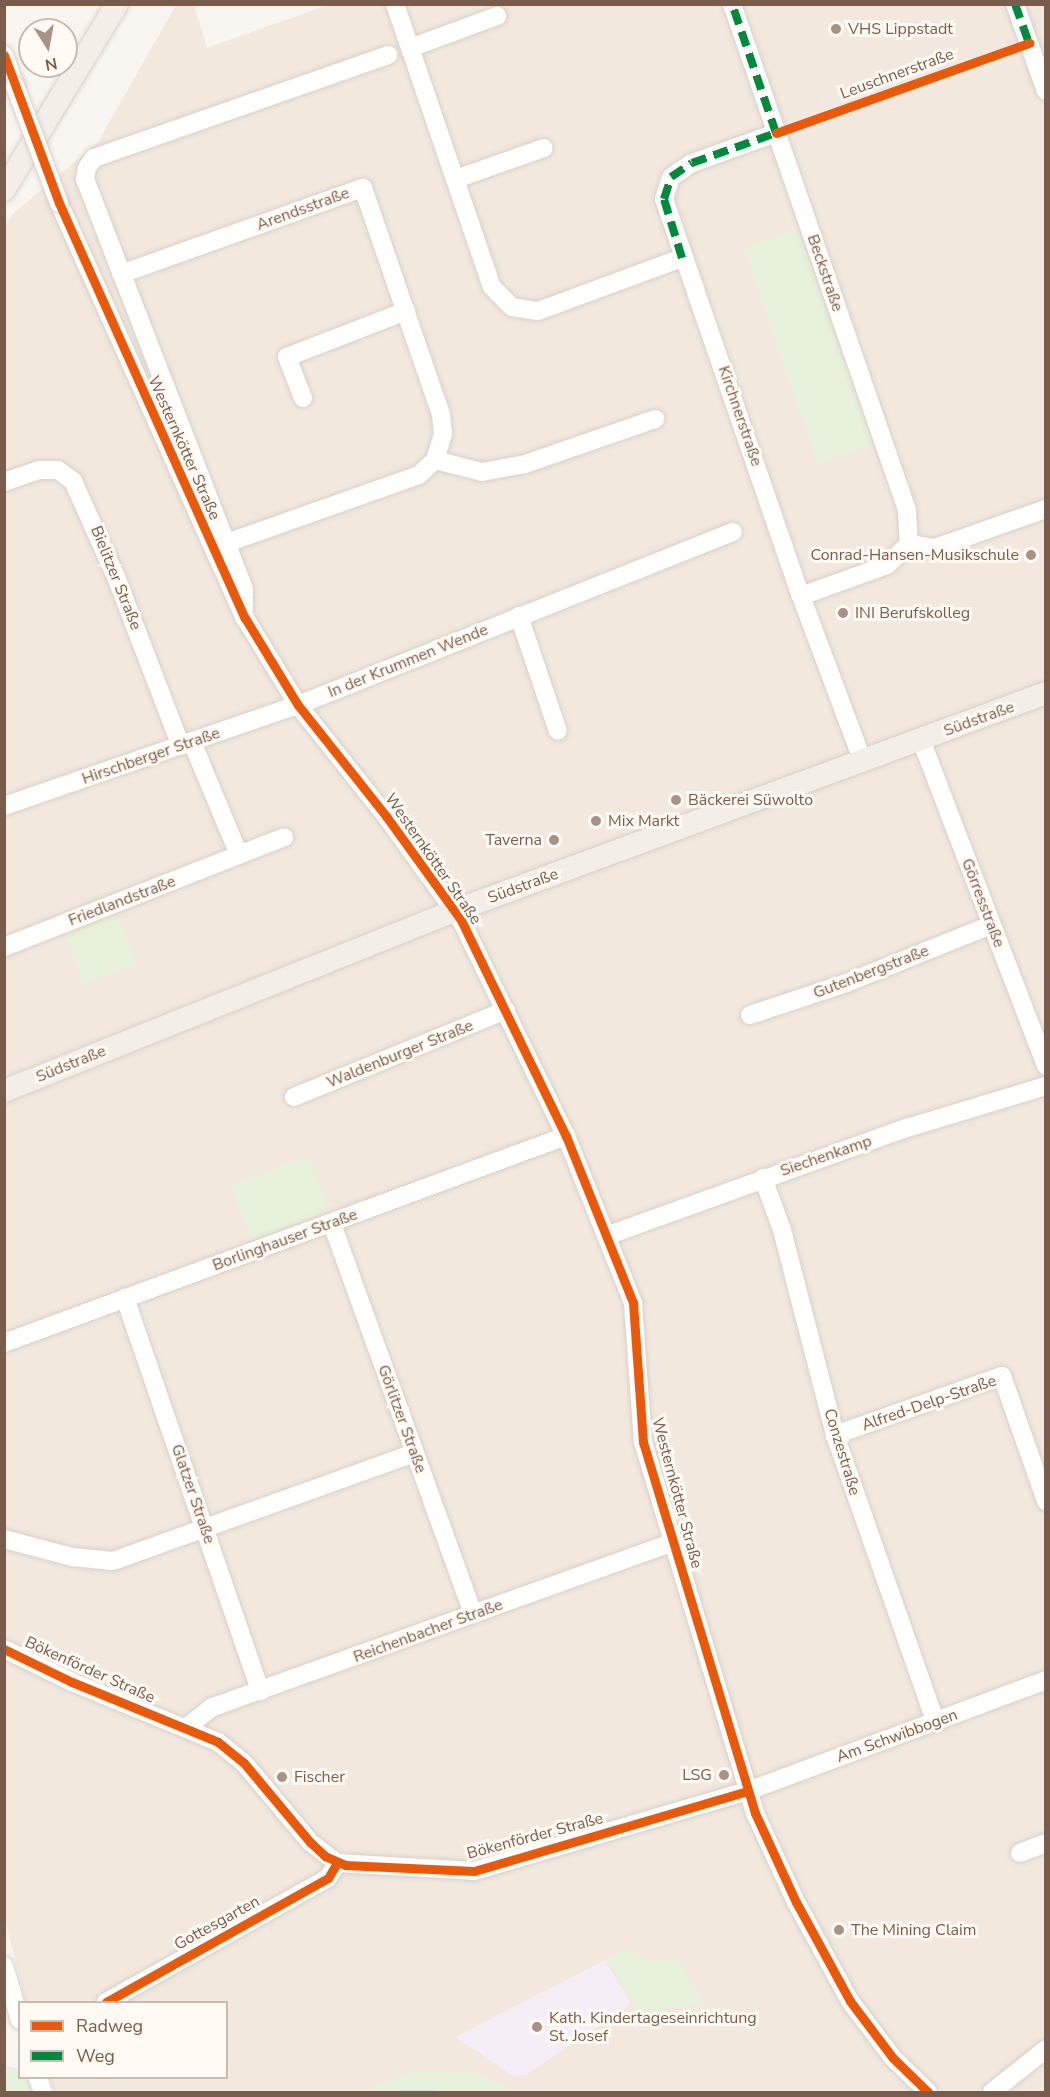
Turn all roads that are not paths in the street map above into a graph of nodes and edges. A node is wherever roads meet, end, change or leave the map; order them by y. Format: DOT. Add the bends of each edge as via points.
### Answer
graph roads {
  1 [pos="117,4"];
  2 [pos="395,4"];
  3 [pos="732,4"];
  4 [pos="1015,4"];
  5 [pos="497,16"];
  6 [pos="1037,40"];
  7 [pos="410,48"];
  8 [pos="4,55"];
  9 [pos="388,55"];
  10 [pos="1046,91"];
  11 [pos="776,133"];
  12 [pos="544,148"];
  13 [pos="456,179"];
  14 [pos="4,190"];
  15 [pos="682,258"];
  16 [pos="121,274"];
  17 [pos="406,311"];
  18 [pos="303,398"];
  19 [pos="655,419"];
  20 [pos="435,460"];
  21 [pos="4,482"];
  22 [pos="1046,509"];
  23 [pos="733,532"];
  24 [pos="227,543"];
  25 [pos="909,544"];
  26 [pos="801,596"];
  27 [pos="519,616"];
  28 [pos="244,618"];
  29 [pos="1046,693"];
  30 [pos="298,705"];
  31 [pos="558,731"];
  32 [pos="921,740"];
  33 [pos="187,744"];
  34 [pos="863,762"];
  35 [pos="4,806"];
  36 [pos="284,837"];
  37 [pos="239,855"];
  38 [pos="454,911"];
  39 [pos="991,926"];
  40 [pos="4,947"];
  41 [pos="506,1010"];
  42 [pos="750,1015"];
  43 [pos="1046,1066"];
  44 [pos="1046,1086"];
  45 [pos="4,1091"];
  46 [pos="294,1098"];
  47 [pos="566,1136"];
  48 [pos="763,1178"];
  49 [pos="332,1224"];
  50 [pos="609,1235"];
  51 [pos="125,1298"];
  52 [pos="4,1343"];
  53 [pos="835,1435"];
  54 [pos="415,1453"];
  55 [pos="1046,1501"];
  56 [pos="205,1529"];
  57 [pos="4,1539"];
  58 [pos="673,1542"];
  59 [pos="473,1614"];
  60 [pos="4,1649"];
  61 [pos="1046,1680"];
  62 [pos="260,1691"];
  63 [pos="936,1723"];
  64 [pos="187,1727"];
  65 [pos="748,1791"];
  66 [pos="1046,1843"];
  67 [pos="1020,1852"];
  68 [pos="337,1863"];
  69 [pos="4,1966"];
  70 [pos="108,2001"];
  71 [pos="18,2013"];
  72 [pos="1046,2049"];
  73 [pos="928,2092"];
  74 [pos="992,2092"];
  1 -- 14 [label="main road"];
  2 -- 7 [label="street"];
  3 -- 11 [label="street, Beckstraße"];
  4 -- 6 [label="street"];
  5 -- 7 [label="street"];
  6 -- 10 [label="street"];
  7 -- 13 [label="street"];
  8 -- 28 [label="street, Westernkötter Straße, bridge" via="59,203"];
  9 -- 16 [label="street, Westernkötter Straße" via="94,158 85,179"];
  11 -- 15 [label="street, Kirchnerstraße" via="692,163 670,177 664,199"];
  11 -- 25 [label="street, Beckstraße" via="908,510"];
  12 -- 13 [label="street"];
  13 -- 15 [label="street" via="492,287 512,307 538,311"];
  15 -- 26 [label="street, Kirchnerstraße"];
  16 -- 17 [label="street, Arendsstraße" via="363,188"];
  16 -- 24 [label="street, Westernkötter Straße"];
  17 -- 18 [label="street" via="287,357"];
  17 -- 20 [label="street, Arendsstraße" via="441,414 443,434"];
  19 -- 20 [label="street" via="525,464 482,472"];
  20 -- 24 [label="street" via="419,475"];
  21 -- 33 [label="street, Bielitzer Straße" via="39,470 58,470 73,481"];
  22 -- 25 [label="street" via="935,548"];
  23 -- 27 [label="street, In der Krummen Wende"];
  24 -- 28 [label="street, Westernkötter Straße" via="244,589"];
  25 -- 26 [label="street" via="887,565"];
  26 -- 34 [label="street, Kirchnerstraße"];
  27 -- 30 [label="street, In der Krummen Wende"];
  27 -- 31 [label="street"];
  28 -- 30 [label="street, Westernkötter Straße"];
  29 -- 32 [label="main road, Südstraße"];
  30 -- 33 [label="street, Hirschberger Straße"];
  30 -- 38 [label="street, Westernkötter Straße" via="386,816"];
  32 -- 34 [label="main road, Südstraße"];
  32 -- 39 [label="street, Görresstraße"];
  33 -- 35 [label="street, Hirschberger Straße"];
  33 -- 37 [label="street"];
  34 -- 38 [label="main road, Südstraße"];
  36 -- 37 [label="street, Friedlandstraße"];
  37 -- 40 [label="street, Friedlandstraße"];
  38 -- 41 [label="street, Westernkötter Straße"];
  38 -- 45 [label="main road, Südstraße"];
  39 -- 42 [label="street, Gutenbergstraße" via="843,984"];
  39 -- 43 [label="street, Görresstraße"];
  41 -- 46 [label="street, Waldenburger Straße"];
  41 -- 47 [label="street, Westernkötter Straße"];
  44 -- 48 [label="street, Siechenkamp"];
  47 -- 49 [label="street, Borlinghauser Straße"];
  47 -- 50 [label="street, Westernkötter Straße"];
  48 -- 50 [label="street, Siechenkamp"];
  48 -- 53 [label="street, Conzestraße" via="782,1230"];
  49 -- 51 [label="street, Borlinghauser Straße"];
  49 -- 54 [label="street, Görlitzer Straße"];
  50 -- 58 [label="street, Westernkötter Straße" via="633,1303 644,1442"];
  51 -- 52 [label="street, Borlinghauser Straße"];
  51 -- 56 [label="street, Glatzer Straße"];
  53 -- 55 [label="street, Alfred-Delp-Straße" via="1002,1376"];
  53 -- 63 [label="street, Conzestraße"];
  54 -- 56 [label="street"];
  54 -- 59 [label="street, Görlitzer Straße"];
  56 -- 57 [label="street" via="113,1561 72,1557"];
  56 -- 62 [label="street, Glatzer Straße"];
  58 -- 59 [label="street, Reichenbacher Straße"];
  58 -- 65 [label="street, Westernkötter Straße"];
  59 -- 62 [label="street, Reichenbacher Straße"];
  60 -- 64 [label="street, Bökenförder Straße" via="72,1682"];
  61 -- 63 [label="street, Am Schwibbogen"];
  62 -- 64 [label="street, Reichenbacher Straße" via="213,1707"];
  63 -- 65 [label="street, Am Schwibbogen"];
  64 -- 68 [label="street, Bökenförder Straße" via="218,1742 244,1763 310,1842"];
  65 -- 68 [label="street, Bökenförder Straße" via="474,1871"];
  65 -- 73 [label="street" via="764,1836 796,1902 850,2001 888,2052"];
  66 -- 67 [label="street"];
  68 -- 70 [label="street, Gottesgarten" via="328,1878"];
  69 -- 71 [label="street"];
  72 -- 74 [label="street"];
}
